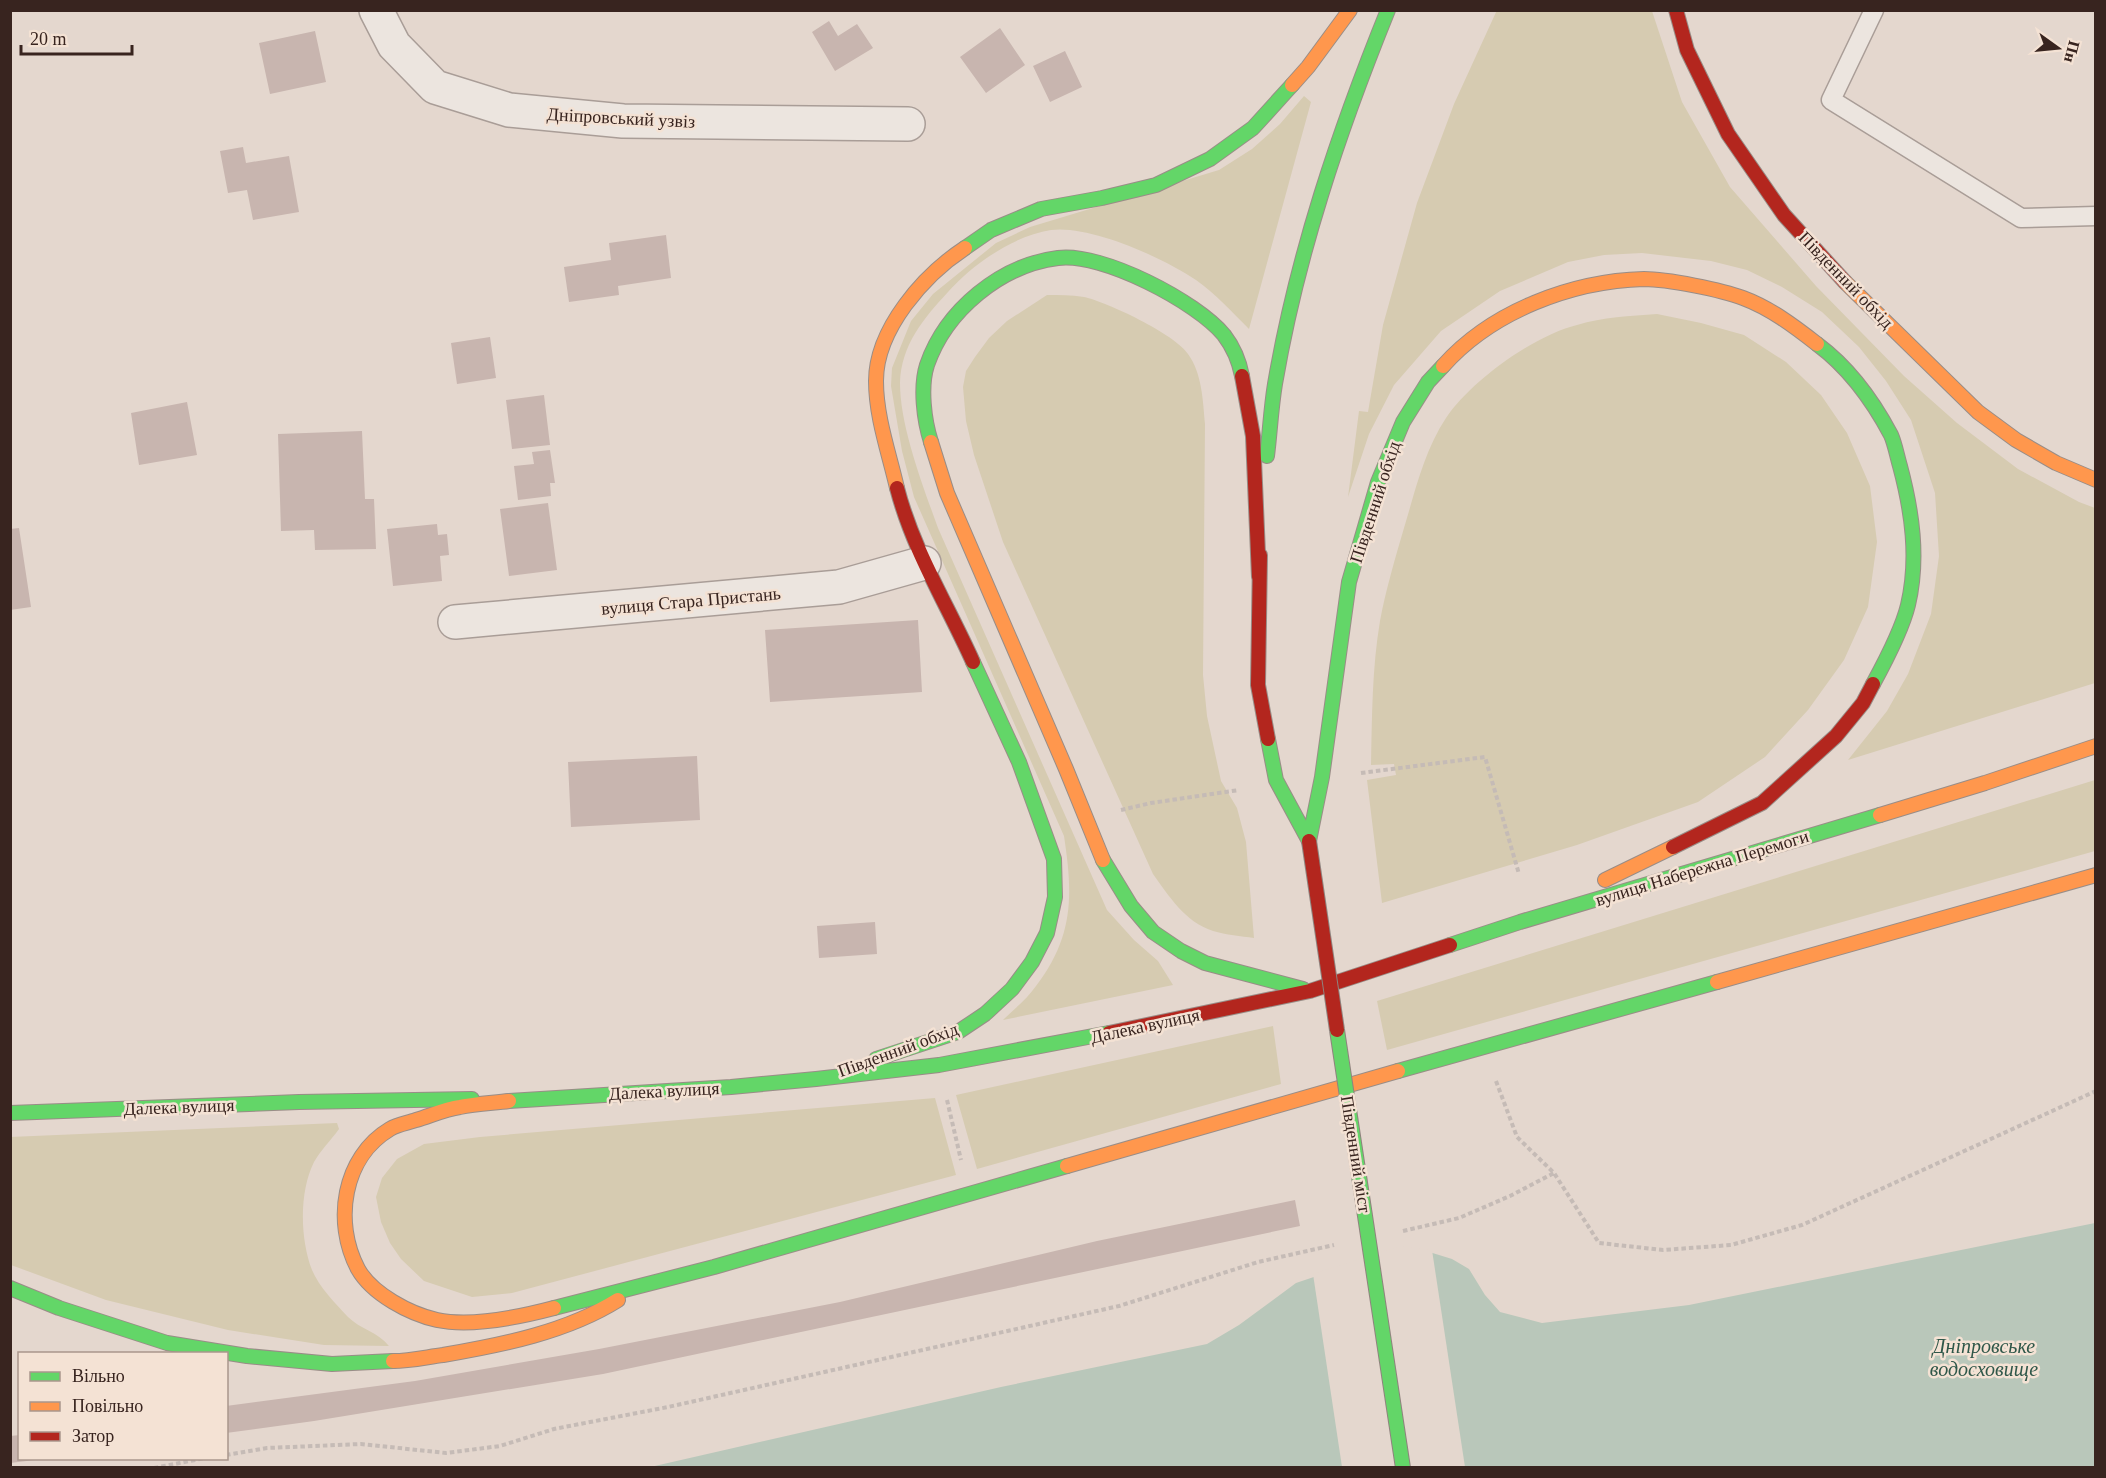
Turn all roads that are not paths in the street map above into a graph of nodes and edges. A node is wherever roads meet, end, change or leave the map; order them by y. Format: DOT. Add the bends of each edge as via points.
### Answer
graph roads {
  1 [pos="376,10"];
  2 [pos="1350,10"];
  3 [pos="1388,10"];
  4 [pos="1676,10"];
  5 [pos="1874,10"];
  6 [pos="908,124"];
  7 [pos="2096,216"];
  8 [pos="2096,480"];
  9 [pos="924,563"];
  10 [pos="1259,577"];
  11 [pos="455,622"];
  12 [pos="2096,746"];
  13 [pos="1309,842"];
  14 [pos="2096,875"];
  15 [pos="1520,922"];
  16 [pos="1310,991"];
  17 [pos="816,1079"];
  18 [pos="534,1098"];
  19 [pos="10,1113"];
  20 [pos="645,1285"];
  21 [pos="10,1288"];
  22 [pos="222,1352"];
  23 [pos="228,1353"];
  24 [pos="1403,1467"];
  1 -- 6 [label="street, Дніпровський узвіз" via="394,45 435,87 509,110 623,122"];
  2 -- 9 [label="main road, Південний обхід" via="1308,67 1253,128 1210,159 1156,185 1041,209 991,230 923,283 902,307 880,357 876,379 880,419 905,518"];
  3 -- 10 [label="main road" via="1329,170 1295,288 1275,384"];
  4 -- 8 [label="main road, Південний обхід" via="1687,50 1728,134 1784,215 1858,297 1978,411 2016,440"];
  5 -- 7 [label="lane" via="1831,100 2020,218"];
  9 -- 11 [label="street, вулиця Стара Пристань" via="838,587"];
  9 -- 17 [label="main road, Південний обхід" via="1019,762 1054,859 1055,897 1047,933 1032,962 985,1014 958,1032"];
  10 -- 13 [label="main road" via="1257,685 1276,780"];
  10 -- 16 [label="main road" via="1253,436 1239,358 1224,335 1199,311 1135,276 1092,261 1061,257 1035,262 1001,276 959,311 940,336 927,366 924,389 928,432 947,493 1105,866 1153,932 1181,951 1205,963"];
  12 -- 15 [label="main road, вулиця Набережна Перемоги"];
  13 -- 15 [label="main road, Південний обхід" via="1349,582 1378,482 1403,422 1428,382 1457,350 1496,323 1543,299 1598,284 1646,279 1743,298 1784,319 1831,354 1864,391 1892,437 1908,496 1915,552 1908,606 1885,663 1863,703 1836,736 1762,803"];
  13 -- 24 [label="main road, Південний міст, bridge"];
  14 -- 20 [label="main road"];
  15 -- 16 [label="main road, вулиця Набережна Перемоги"];
  16 -- 17 [label="main road, Далека вулиця" via="1004,1054"];
  17 -- 18 [label="main road, Далека вулиця"];
  18 -- 19 [label="main road, Далека вулиця"];
  18 -- 20 [label="main road" via="458,1107 392,1128 365,1150 348,1184 344,1204 347,1241 359,1271 381,1295 410,1311 437,1320 468,1322 534,1313"];
  20 -- 23 [label="main road" via="602,1310 542,1333 472,1350 402,1361 332,1364"];
  21 -- 22 [label="main road" via="167,1343"];
}
